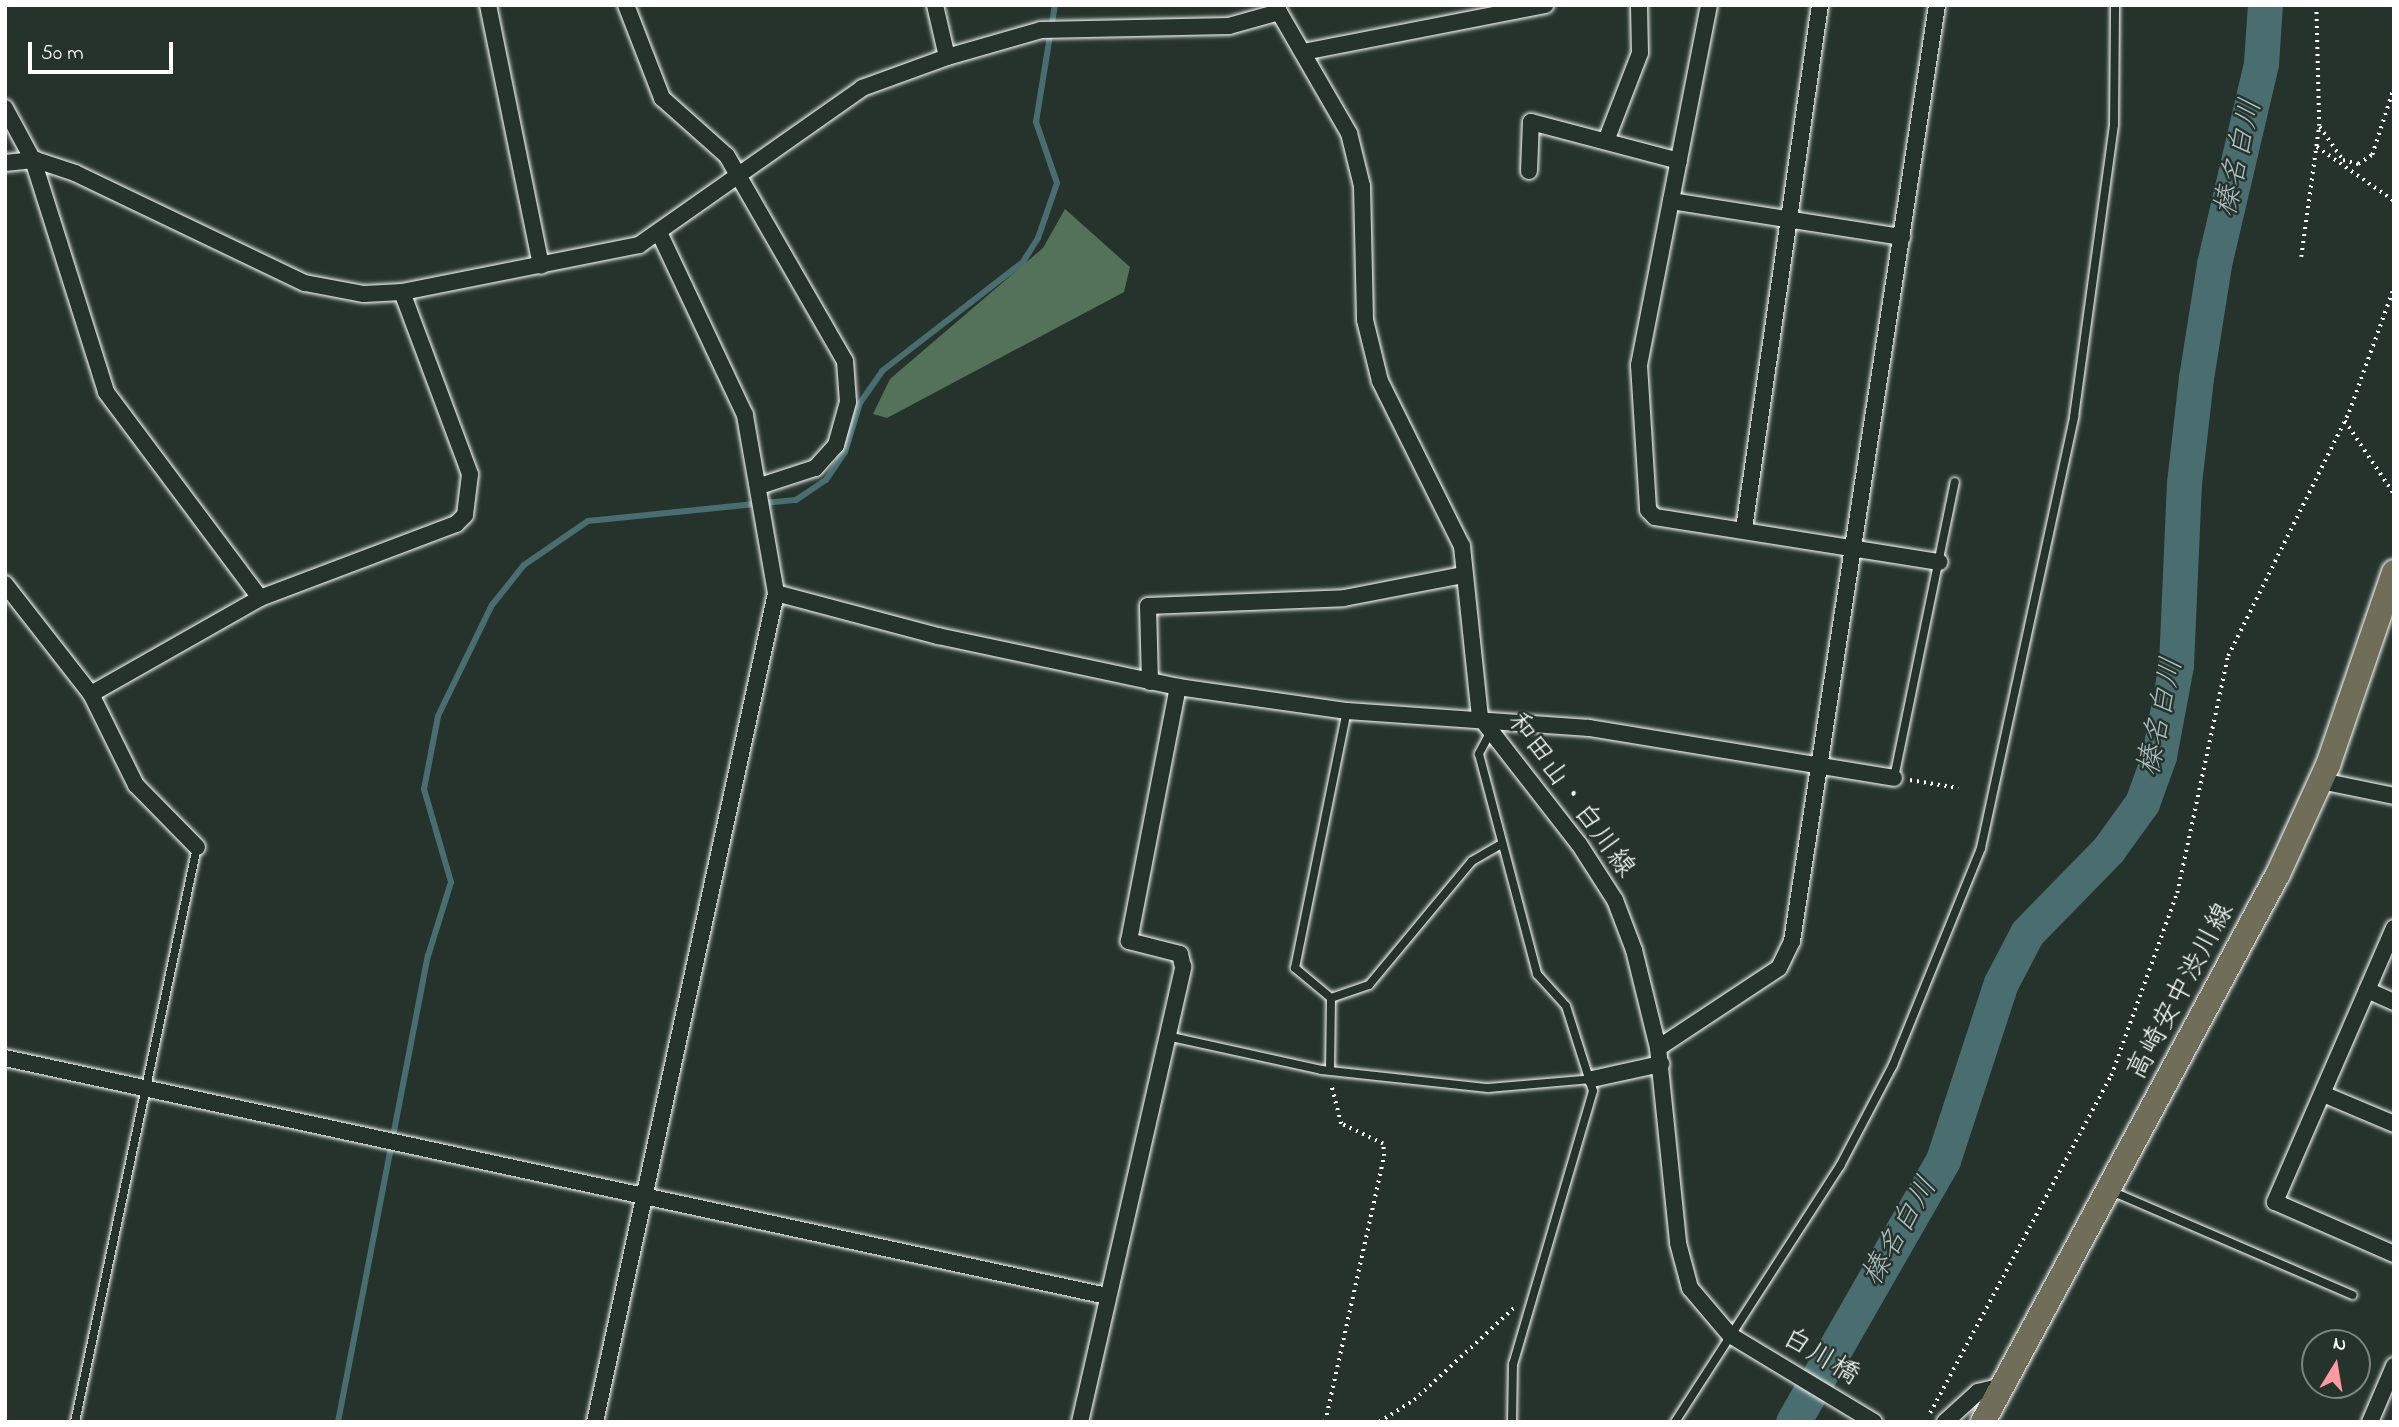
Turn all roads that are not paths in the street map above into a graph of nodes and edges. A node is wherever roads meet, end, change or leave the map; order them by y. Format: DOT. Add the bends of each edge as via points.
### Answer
graph roads {
  1 [pos="488,5"];
  2 [pos="626,5"];
  3 [pos="935,5"];
  4 [pos="1545,5"];
  5 [pos="1639,5"];
  6 [pos="1709,5"];
  7 [pos="1820,5"];
  8 [pos="1937,5"];
  9 [pos="2115,5"];
  10 [pos="1277,9"];
  11 [pos="1303,52"];
  12 [pos="947,57"];
  13 [pos="5,108"];
  14 [pos="1606,141"];
  15 [pos="33,160"];
  16 [pos="1679,161"];
  17 [pos="5,163"];
  18 [pos="1529,171"];
  19 [pos="741,177"];
  20 [pos="1671,201"];
  21 [pos="1789,219"];
  22 [pos="660,233"];
  23 [pos="1902,237"];
  24 [pos="541,266"];
  25 [pos="402,292"];
  26 [pos="1955,482"];
  27 [pos="761,488"];
  28 [pos="1744,529"];
  29 [pos="1856,547"];
  30 [pos="1939,562"];
  31 [pos="2394,572"];
  32 [pos="1464,575"];
  33 [pos="5,584"];
  34 [pos="776,593"];
  35 [pos="260,598"];
  36 [pos="1150,682"];
  37 [pos="1178,687"];
  38 [pos="91,694"];
  39 [pos="1347,711"];
  40 [pos="1480,717"];
  41 [pos="1490,733"];
  42 [pos="1822,766"];
  43 [pos="1894,778"];
  44 [pos="2321,781"];
  45 [pos="2394,796"];
  46 [pos="1501,844"];
  47 [pos="197,847"];
  48 [pos="2394,928"];
  49 [pos="2367,990"];
  50 [pos="1331,998"];
  51 [pos="2394,1002"];
  52 [pos="1167,1036"];
  53 [pos="1660,1056"];
  54 [pos="5,1058"];
  55 [pos="1331,1070"];
  56 [pos="1592,1079"];
  57 [pos="148,1090"];
  58 [pos="2323,1094"];
  59 [pos="2394,1124"];
  60 [pos="2108,1190"];
  61 [pos="644,1198"];
  62 [pos="2394,1254"];
  63 [pos="2353,1295"];
  64 [pos="1107,1296"];
  65 [pos="1734,1337"];
  66 [pos="2393,1371"];
  67 [pos="2002,1386"];
  68 [pos="75,1422"];
  69 [pos="595,1422"];
  70 [pos="1080,1422"];
  71 [pos="1512,1422"];
  72 [pos="1675,1422"];
  73 [pos="1874,1422"];
  74 [pos="1945,1422"];
  75 [pos="1983,1422"];
  76 [pos="2370,1422"];
  1 -- 24 [label="street"];
  2 -- 19 [label="street" via="662,98"];
  3 -- 12 [label="street"];
  4 -- 11 [label="street"];
  5 -- 14 [label="street" via="1640,53"];
  6 -- 16 [label="street"];
  7 -- 21 [label="street"];
  8 -- 23 [label="street"];
  9 -- 65 [label="lane" via="2114,125 2074,417 1981,848 1893,1065 1840,1166"];
  10 -- 11 [label="street, 和田山・白川線"];
  10 -- 12 [label="street" via="1229,26 1041,30"];
  11 -- 32 [label="street, 和田山・白川線" via="1349,133 1362,186 1365,320 1380,381 1450,512"];
  12 -- 19 [label="street" via="862,88"];
  13 -- 15 [label="street"];
  14 -- 16 [label="street"];
  14 -- 18 [label="street" via="1531,122"];
  15 -- 17 [label="street"];
  15 -- 25 [label="street" via="75,173 273,272 335,291"];
  15 -- 35 [label="street" via="106,392"];
  16 -- 20 [label="street"];
  19 -- 22 [label="street"];
  19 -- 27 [label="street" via="845,361 848,382 845,428 826,458 799,475"];
  20 -- 21 [label="street"];
  20 -- 28 [label="street" via="1637,382 1648,510 1655,517"];
  21 -- 23 [label="street"];
  21 -- 28 [label="street"];
  22 -- 24 [label="street" via="639,245"];
  22 -- 27 [label="street" via="738,397"];
  23 -- 29 [label="street"];
  24 -- 25 [label="street"];
  25 -- 35 [label="street" via="470,474 465,515 456,524"];
  26 -- 30 [label="lane"];
  27 -- 34 [label="street"];
  28 -- 29 [label="street"];
  29 -- 30 [label="street"];
  29 -- 42 [label="street"];
  30 -- 43 [label="lane"];
  31 -- 44 [label="main road, 高崎安中渋川線"];
  32 -- 36 [label="street" via="1343,598 1149,606"];
  32 -- 40 [label="street, 和田山・白川線"];
  33 -- 38 [label="street"];
  34 -- 36 [label="street"];
  34 -- 61 [label="street"];
  35 -- 38 [label="street"];
  36 -- 37 [label="street"];
  37 -- 39 [label="street"];
  37 -- 52 [label="street" via="1129,941 1180,954 1183,967"];
  38 -- 47 [label="street" via="136,785"];
  39 -- 40 [label="street"];
  39 -- 50 [label="lane" via="1296,968"];
  40 -- 41 [label="street, 和田山・白川線"];
  40 -- 42 [label="street" via="1590,728"];
  41 -- 46 [label="lane" via="1479,754"];
  41 -- 53 [label="street, 和田山・白川線" via="1615,900"];
  42 -- 43 [label="street"];
  42 -- 53 [label="street" via="1787,959"];
  44 -- 45 [label="street"];
  44 -- 60 [label="main road, 高崎安中渋川線" via="2272,886"];
  46 -- 50 [label="lane" via="1472,861 1369,985"];
  46 -- 56 [label="lane" via="1537,974 1566,1006"];
  47 -- 57 [label="lane"];
  48 -- 49 [label="street"];
  49 -- 51 [label="street"];
  49 -- 58 [label="street"];
  50 -- 55 [label="lane"];
  52 -- 55 [label="lane"];
  52 -- 64 [label="street"];
  53 -- 56 [label="street"];
  53 -- 65 [label="street, 和田山・白川線" via="1684,1272 1705,1311"];
  54 -- 57 [label="street"];
  55 -- 56 [label="lane" via="1488,1088"];
  56 -- 71 [label="lane" via="1513,1364"];
  57 -- 61 [label="street"];
  57 -- 68 [label="lane"];
  58 -- 59 [label="street"];
  58 -- 62 [label="street" via="2275,1202"];
  60 -- 63 [label="lane"];
  60 -- 67 [label="main road, 高崎安中渋川線"];
  61 -- 64 [label="street"];
  61 -- 69 [label="street"];
  64 -- 70 [label="street"];
  65 -- 72 [label="lane"];
  65 -- 73 [label="street, 白川橋"];
  66 -- 76 [label="street"];
  67 -- 74 [label="street" via="1978,1392"];
  67 -- 75 [label="main road, 高崎安中渋川線"];
}
